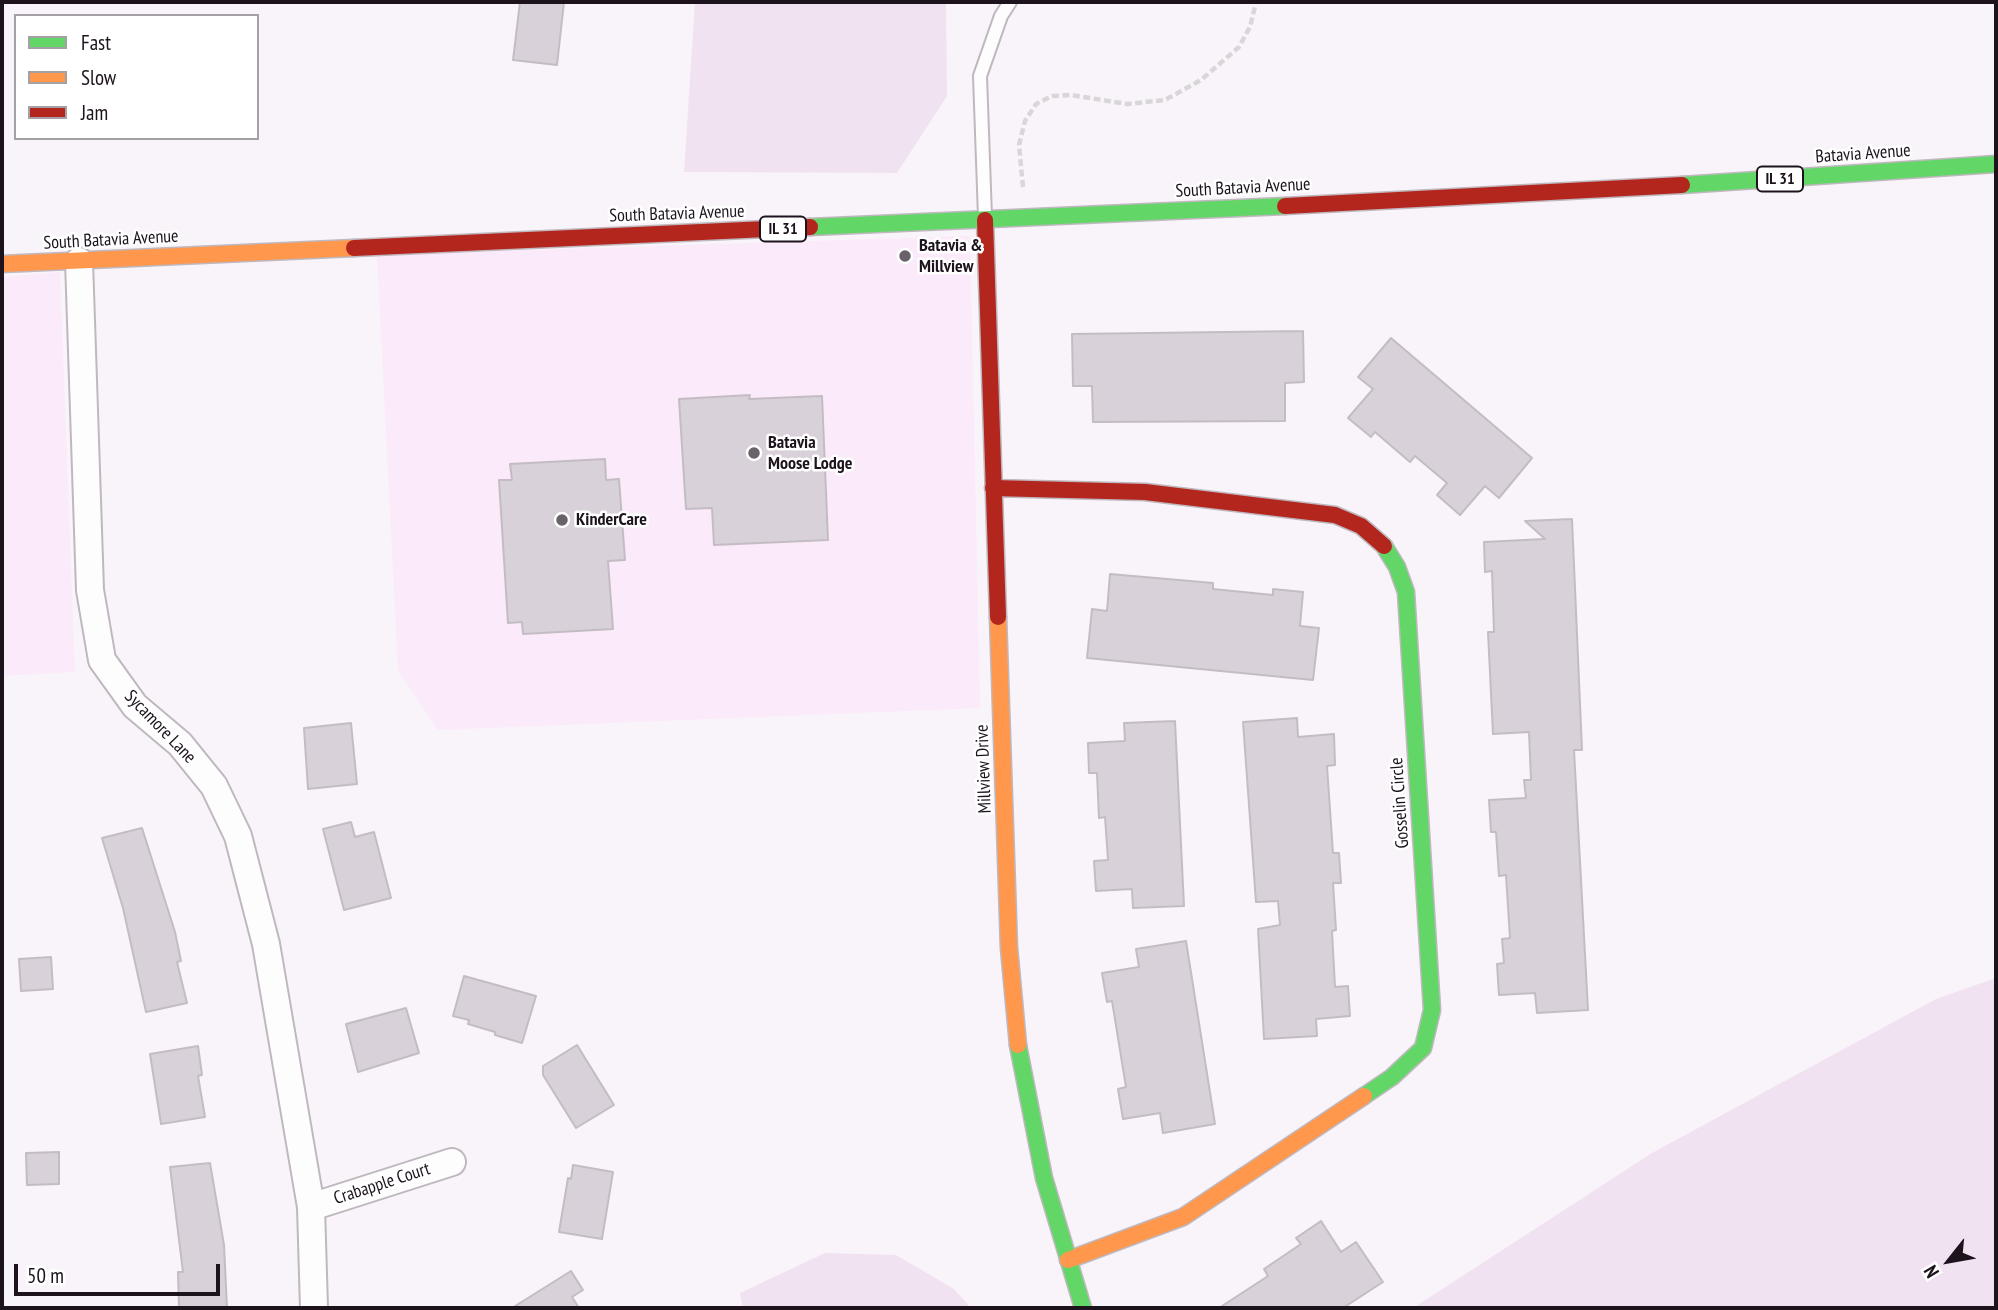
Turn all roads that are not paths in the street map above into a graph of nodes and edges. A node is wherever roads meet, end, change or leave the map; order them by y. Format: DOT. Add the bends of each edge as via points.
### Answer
graph roads {
  1 [pos="1010,2"];
  2 [pos="1996,164"];
  3 [pos="1564,193"];
  4 [pos="985,220"];
  5 [pos="79,261"];
  6 [pos="2,264"];
  7 [pos="993,488"];
  8 [pos="452,1162"];
  9 [pos="311,1207"];
  10 [pos="1068,1260"];
  11 [pos="314,1308"];
  12 [pos="1083,1308"];
  1 -- 4 [label="lane" via="980,76"];
  2 -- 3 [label="street, Batavia Avenue / IL 31"];
  3 -- 4 [label="street, South Batavia Avenue / IL 31"];
  4 -- 5 [label="street, South Batavia Avenue / IL 31"];
  4 -- 7 [label="street, Millview Drive"];
  5 -- 6 [label="street, South Batavia Avenue / IL 31"];
  5 -- 9 [label="street, Sycamore Lane" via="90,590 102,660 135,706 180,744 214,786 238,836 266,944"];
  7 -- 10 [label="street, Millview Drive" via="1015,1022 1044,1178"];
  7 -- 10 [label="street, Gosselin Circle" via="1144,492 1335,515 1361,526 1381,542 1406,592 1432,1010 1423,1048 1392,1077 1183,1217"];
  8 -- 9 [label="street, Crabapple Court"];
  9 -- 11 [label="street, Sycamore Lane"];
  10 -- 12 [label="street, Millview Drive"];
}
